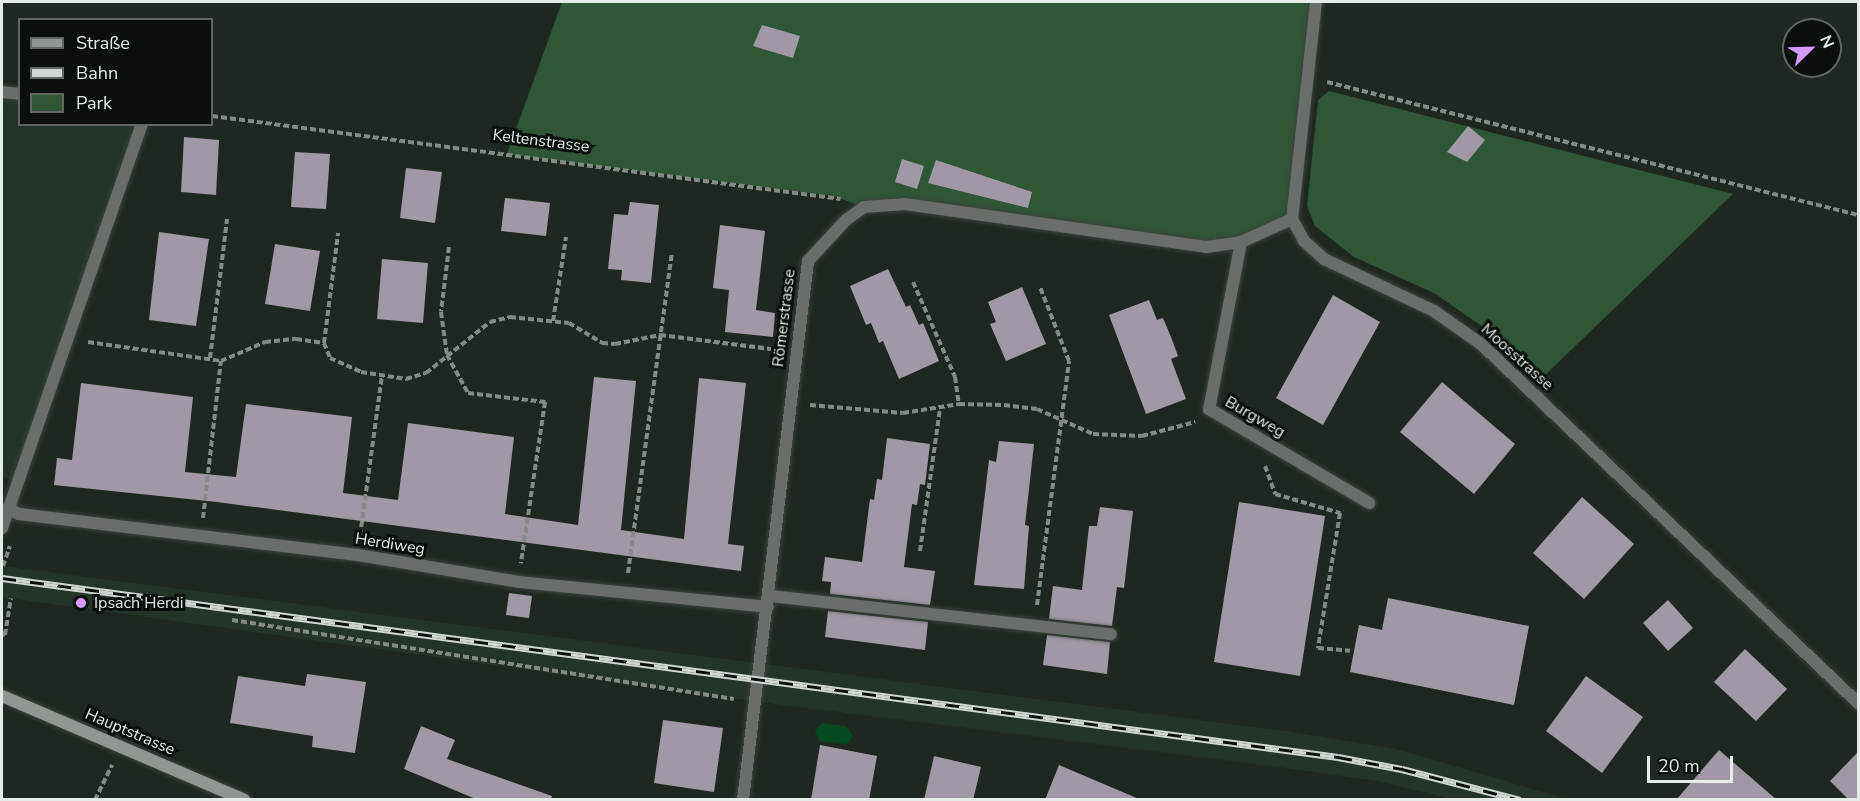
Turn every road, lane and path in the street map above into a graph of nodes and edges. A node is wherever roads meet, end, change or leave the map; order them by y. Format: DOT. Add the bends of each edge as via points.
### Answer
graph roads {
  1 [pos="1316,2"];
  2 [pos="1308,77"];
  3 [pos="2,92"];
  4 [pos="18,94"];
  5 [pos="213,116"];
  6 [pos="141,126"];
  7 [pos="864,207"];
  8 [pos="1858,215"];
  9 [pos="227,219"];
  10 [pos="1292,219"];
  11 [pos="338,233"];
  12 [pos="566,237"];
  13 [pos="1241,242"];
  14 [pos="449,247"];
  15 [pos="672,253"];
  16 [pos="913,282"];
  17 [pos="1040,287"];
  18 [pos="553,321"];
  19 [pos="660,335"];
  20 [pos="66,339"];
  21 [pos="324,343"];
  22 [pos="797,351"];
  23 [pos="447,355"];
  24 [pos="210,358"];
  25 [pos="221,361"];
  26 [pos="382,376"];
  27 [pos="791,402"];
  28 [pos="959,404"];
  29 [pos="940,409"];
  30 [pos="1217,413"];
  31 [pos="1063,420"];
  32 [pos="1254,435"];
  33 [pos="1369,503"];
  34 [pos="8,508"];
  35 [pos="2,528"];
  36 [pos="201,537"];
  37 [pos="920,551"];
  38 [pos="358,555"];
  39 [pos="519,582"];
  40 [pos="626,590"];
  41 [pos="11,598"];
  42 [pos="769,601"];
  43 [pos="232,620"];
  44 [pos="1036,623"];
  45 [pos="2,633"];
  46 [pos="1111,634"];
  47 [pos="1350,651"];
  48 [pos="2,696"];
  49 [pos="756,702"];
  50 [pos="1858,703"];
  51 [pos="122,746"];
  52 [pos="95,800"];
  53 [pos="245,800"];
  54 [pos="743,800"];
  1 -- 2 [label="street"];
  2 -- 8 [label="path"];
  2 -- 10 [label="street"];
  3 -- 4 [label="street"];
  5 -- 7 [label="path, Keltenstrasse" via="833,196"];
  6 -- 20 [label="street"];
  7 -- 13 [label="street" via="905,204 1206,247"];
  7 -- 22 [label="street, Römerstrasse" via="846,220 808,261"];
  9 -- 24 [label="path"];
  10 -- 13 [label="street"];
  10 -- 50 [label="street, Moosstrasse" via="1304,241 1324,259 1434,311 1481,344"];
  11 -- 21 [label="path"];
  12 -- 18 [label="path"];
  13 -- 30 [label="street, Burgweg" via="1209,409"];
  14 -- 23 [label="path" via="441,312"];
  15 -- 19 [label="path"];
  16 -- 28 [label="path" via="955,377"];
  17 -- 31 [label="path" via="1069,362"];
  18 -- 19 [label="path" via="569,323 602,343"];
  18 -- 23 [label="path" via="510,317 490,322"];
  19 -- 22 [label="path"];
  19 -- 40 [label="path"];
  20 -- 24 [label="path"];
  20 -- 34 [label="street"];
  21 -- 25 [label="path" via="296,339 265,342"];
  21 -- 26 [label="path" via="330,358 361,372"];
  22 -- 27 [label="street, Römerstrasse"];
  23 -- 26 [label="path" via="426,374 406,379"];
  23 -- 39 [label="path" via="468,393 545,402"];
  24 -- 25 [label="path"];
  25 -- 36 [label="path"];
  26 -- 38 [label="path"];
  27 -- 29 [label="path" via="903,413"];
  27 -- 42 [label="street, Römerstrasse"];
  28 -- 29 [label="path"];
  28 -- 31 [label="path" via="1037,410"];
  29 -- 37 [label="path"];
  30 -- 31 [label="path" via="1174,431 1142,436 1093,434"];
  30 -- 32 [label="street, Burgweg"];
  31 -- 44 [label="path"];
  32 -- 33 [label="street, Burgweg"];
  32 -- 47 [label="path" via="1275,494 1340,513 1318,648"];
  34 -- 35 [label="street"];
  34 -- 36 [label="street, Herdiweg" via="19,514"];
  36 -- 38 [label="street, Herdiweg"];
  38 -- 39 [label="street, Herdiweg"];
  39 -- 40 [label="street, Herdiweg"];
  40 -- 42 [label="street, Herdiweg"];
  41 -- 45 [label="path" via="5,635"];
  42 -- 44 [label="street, Herdiweg"];
  42 -- 49 [label="street, Römerstrasse"];
  43 -- 49 [label="path"];
  44 -- 46 [label="street, Herdiweg"];
  48 -- 51 [label="main road, Hauptstrasse"];
  49 -- 54 [label="street, Römerstrasse"];
  51 -- 52 [label="path"];
  51 -- 53 [label="main road, Hauptstrasse"];
}
